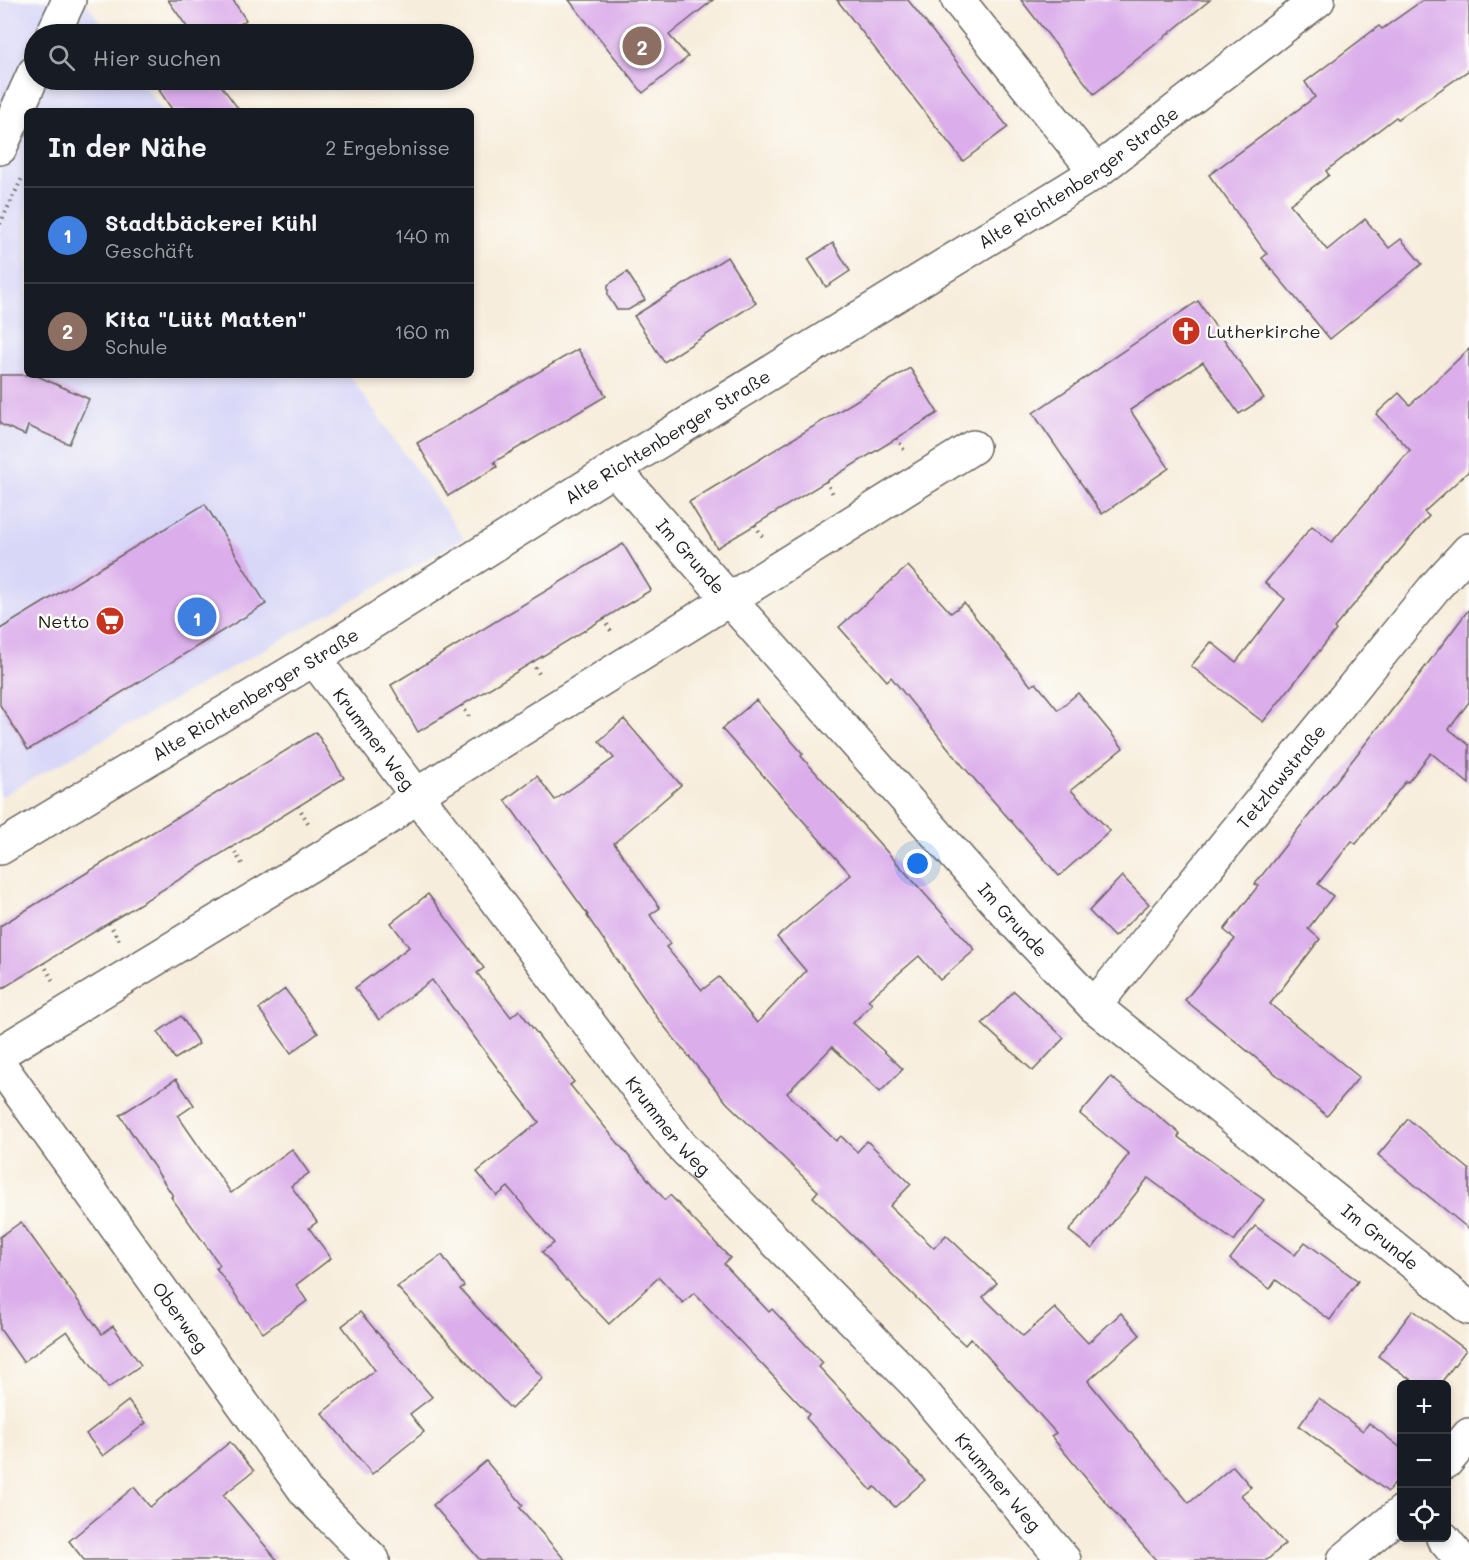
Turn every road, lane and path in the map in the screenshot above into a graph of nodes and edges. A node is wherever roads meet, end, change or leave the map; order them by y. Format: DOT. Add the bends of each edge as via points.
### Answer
graph roads {
  1 [pos="69,0"];
  2 [pos="958,0"];
  3 [pos="1318,0"];
  4 [pos="57,24"];
  5 [pos="27,90"];
  6 [pos="0,148"];
  7 [pos="1096,172"];
  8 [pos="24,173"];
  9 [pos="0,224"];
  10 [pos="973,447"];
  11 [pos="614,469"];
  12 [pos="1469,550"];
  13 [pos="729,600"];
  14 [pos="314,659"];
  15 [pos="416,795"];
  16 [pos="0,848"];
  17 [pos="1094,1006"];
  18 [pos="0,1053"];
  19 [pos="0,1065"];
  20 [pos="1469,1308"];
  21 [pos="1469,1436"];
  22 [pos="1451,1456"];
  23 [pos="1397,1515"];
  24 [pos="1446,1542"];
  25 [pos="373,1560"];
  26 [pos="1064,1560"];
  27 [pos="1344,1560"];
  28 [pos="1461,1560"];
  1 -- 4 [label="street"];
  2 -- 7 [label="street"];
  3 -- 7 [label="street, Alte Richtenberger Straße"];
  5 -- 6 [label="street"];
  7 -- 11 [label="street, Alte Richtenberger Straße"];
  8 -- 9 [label="path"];
  10 -- 13 [label="street"];
  11 -- 13 [label="street, Im Grunde"];
  11 -- 14 [label="street, Alte Richtenberger Straße"];
  12 -- 17 [label="street, Tetzlawstraße"];
  13 -- 15 [label="street"];
  13 -- 17 [label="street, Im Grunde" via="1018,926"];
  14 -- 15 [label="street, Krummer Weg"];
  14 -- 16 [label="street, Alte Richtenberger Straße"];
  15 -- 18 [label="street" via="391,816"];
  15 -- 26 [label="street, Krummer Weg" via="679,1143 916,1384"];
  17 -- 20 [label="street, Im Grunde"];
  19 -- 25 [label="street, Oberweg" via="306,1492"];
  21 -- 22 [label="street"];
  23 -- 27 [label="street"];
  24 -- 28 [label="street"];
}
